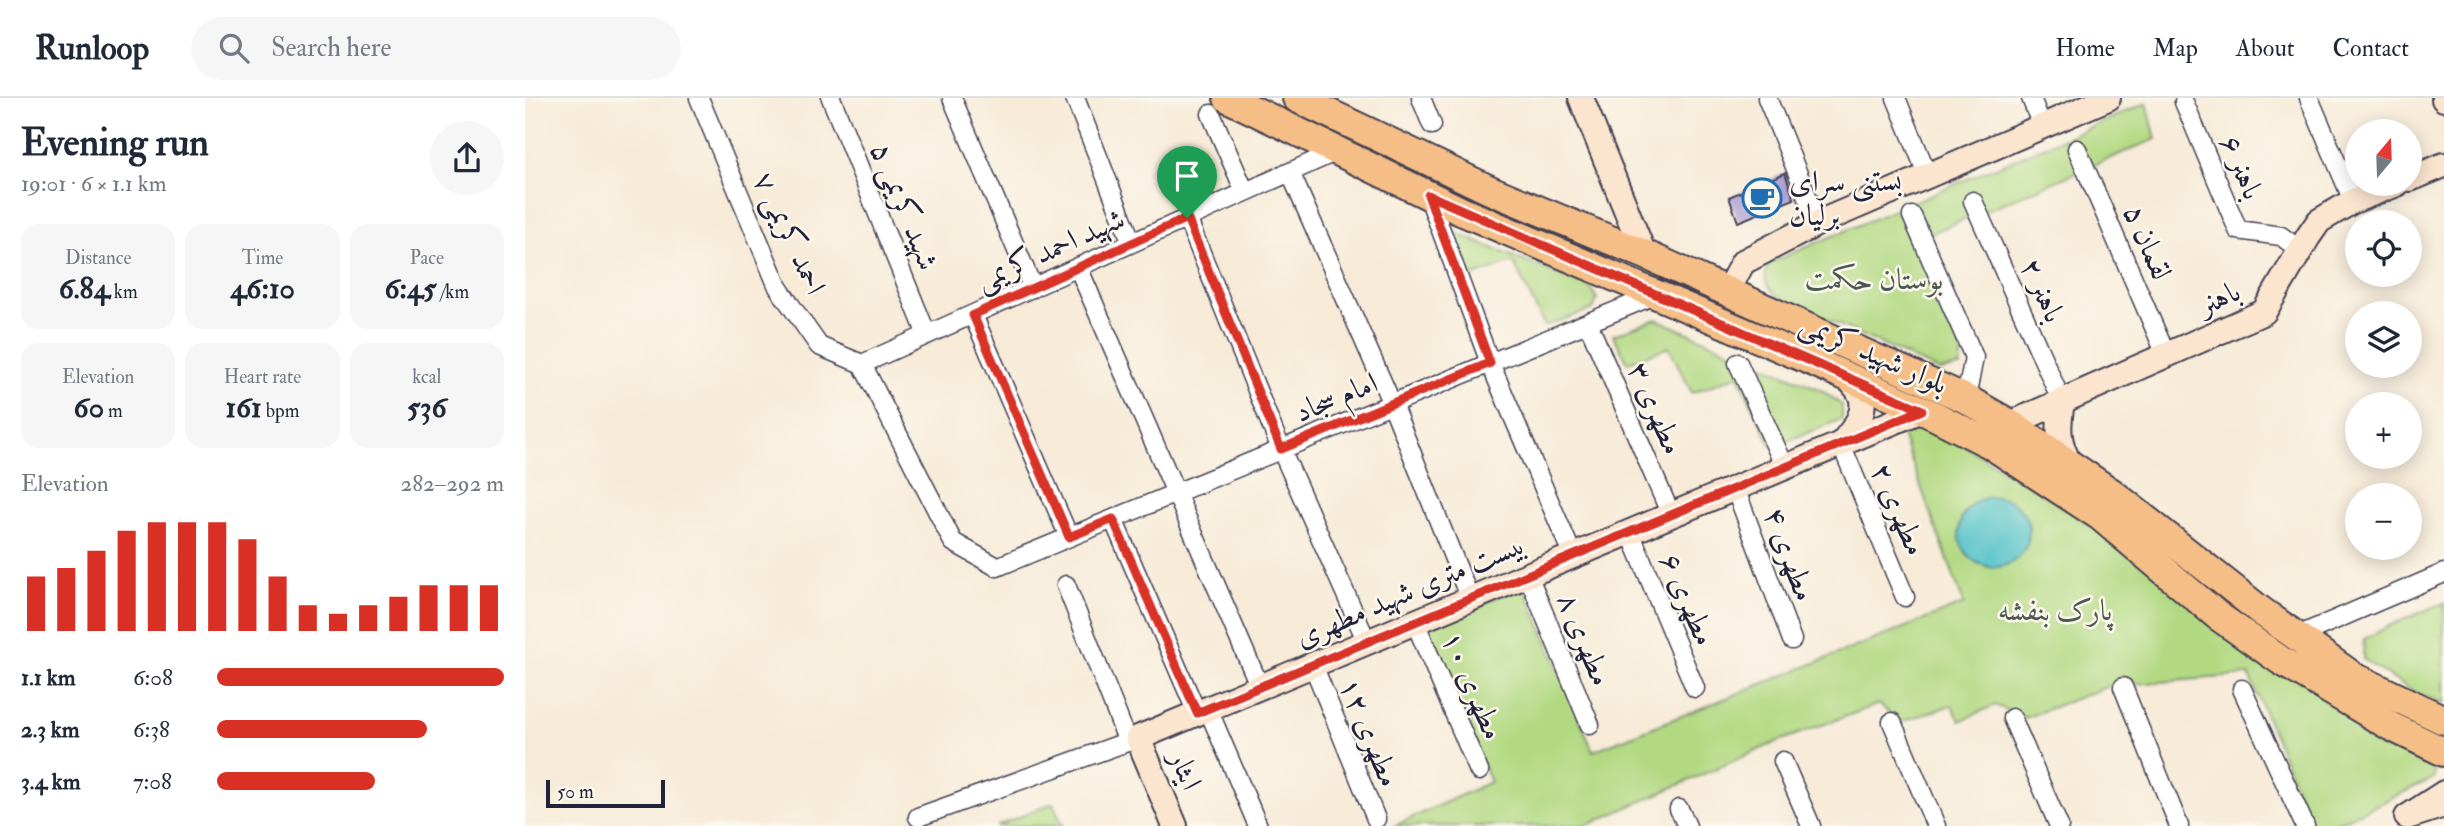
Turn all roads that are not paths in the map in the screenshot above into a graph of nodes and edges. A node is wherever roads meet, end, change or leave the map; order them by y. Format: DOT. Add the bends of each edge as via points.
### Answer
graph roads {
  1 [pos="699,98"];
  2 [pos="831,98"];
  3 [pos="952,98"];
  4 [pos="1075,98"];
  5 [pos="1297,98"];
  6 [pos="1421,98"];
  7 [pos="1581,98"];
  8 [pos="1767,98"];
  9 [pos="1896,98"];
  10 [pos="2031,98"];
  11 [pos="2108,98"];
  12 [pos="2309,98"];
  13 [pos="2184,102"];
  14 [pos="1220,106"];
  15 [pos="1432,125"];
  16 [pos="2042,126"];
  17 [pos="2077,149"];
  18 [pos="1337,151"];
  19 [pos="2444,165"];
  20 [pos="1290,172"];
  21 [pos="2422,174"];
  22 [pos="1928,176"];
  23 [pos="1245,192"];
  24 [pos="1428,195"];
  25 [pos="2366,196"];
  26 [pos="1973,201"];
  27 [pos="2353,201"];
  28 [pos="1912,216"];
  29 [pos="1187,218"];
  30 [pos="1818,223"];
  31 [pos="1132,243"];
  32 [pos="2301,251"];
  33 [pos="1644,254"];
  34 [pos="1078,267"];
  35 [pos="1033,288"];
  36 [pos="1727,292"];
  37 [pos="1657,294"];
  38 [pos="973,315"];
  39 [pos="1588,323"];
  40 [pos="927,335"];
  41 [pos="2167,357"];
  42 [pos="1490,363"];
  43 [pos="1738,363"];
  44 [pos="862,364"];
  45 [pos="1846,376"];
  46 [pos="1966,399"];
  47 [pos="2062,402"];
  48 [pos="1392,404"];
  49 [pos="1922,410"];
  50 [pos="2010,424"];
  51 [pos="1841,444"];
  52 [pos="1281,449"];
  53 [pos="2070,464"];
  54 [pos="1784,467"];
  55 [pos="1735,488"];
  56 [pos="1175,493"];
  57 [pos="1671,515"];
  58 [pos="1113,519"];
  59 [pos="1630,532"];
  60 [pos="1069,537"];
  61 [pos="1573,556"];
  62 [pos="2444,573"];
  63 [pos="1528,575"];
  64 [pos="1066,585"];
  65 [pos="1905,597"];
  66 [pos="1470,599"];
  67 [pos="1415,622"];
  68 [pos="2295,637"];
  69 [pos="1792,640"];
  70 [pos="1367,642"];
  71 [pos="1313,665"];
  72 [pos="1259,687"];
  73 [pos="2123,687"];
  74 [pos="1695,688"];
  75 [pos="2242,689"];
  76 [pos="1203,711"];
  77 [pos="2012,718"];
  78 [pos="2444,720"];
  79 [pos="1892,722"];
  80 [pos="1590,725"];
  81 [pos="1133,740"];
  82 [pos="2444,752"];
  83 [pos="1783,761"];
  84 [pos="1479,771"];
  85 [pos="2444,793"];
  86 [pos="2444,805"];
  87 [pos="1679,809"];
  88 [pos="918,817"];
  89 [pos="1376,819"];
  90 [pos="2397,822"];
  91 [pos="1175,826"];
  92 [pos="1258,826"];
  93 [pos="1687,826"];
  94 [pos="1811,826"];
  95 [pos="1936,826"];
  96 [pos="2059,826"];
  97 [pos="2179,826"];
  98 [pos="2305,826"];
  1 -- 44 [label="street, احمد کریمی ۷" via="778,287 819,346"];
  2 -- 40 [label="street, شهید کریمی ۵"];
  3 -- 35 [label="street"];
  4 -- 31 [label="street"];
  5 -- 33 [label="main road, بلوار شهید کریمی" via="1490,190"];
  6 -- 15 [label="street"];
  7 -- 33 [label="main road"];
  8 -- 30 [label="street"];
  9 -- 22 [label="street"];
  10 -- 16 [label="street"];
  11 -- 16 [label="main road"];
  12 -- 27 [label="street"];
  13 -- 32 [label="street, باهنر ۶" via="2238,230 2281,236"];
  14 -- 18 [label="main road, بلوار شهید کریمی"];
  14 -- 23 [label="street"];
  16 -- 22 [label="main road"];
  17 -- 41 [label="street, لقمان ۵"];
  18 -- 20 [label="street, شهید احمد کریمی"];
  18 -- 24 [label="main road, بلوار شهید کریمی"];
  19 -- 21 [label="main road"];
  20 -- 23 [label="street, شهید احمد کریمی"];
  20 -- 48 [label="street"];
  22 -- 30 [label="main road"];
  23 -- 29 [label="street, شهید احمد کریمی"];
  24 -- 37 [label="main road, بلوار شهید کریمی"];
  24 -- 42 [label="street"];
  25 -- 27 [label="main road, باهنر"];
  26 -- 47 [label="street, باهنر ۲"];
  27 -- 32 [label="main road, باهنر" via="2319,221"];
  28 -- 46 [label="street" via="1974,357"];
  29 -- 31 [label="street, شهید احمد کریمی"];
  29 -- 52 [label="street"];
  30 -- 36 [label="main road" via="1743,262"];
  31 -- 34 [label="street, شهید احمد کریمی"];
  32 -- 41 [label="main road, باهنر" via="2264,312"];
  33 -- 36 [label="main road, بلوار شهید کریمی"];
  34 -- 35 [label="street, شهید احمد کریمی"];
  34 -- 56 [label="street"];
  35 -- 38 [label="street, شهید احمد کریمی"];
  36 -- 46 [label="main road, بلوار شهید کریمی"];
  37 -- 39 [label="street, امام سجاد"];
  37 -- 45 [label="main road, بلوار شهید کریمی"];
  38 -- 40 [label="street, شهید احمد کریمی"];
  38 -- 60 [label="street"];
  39 -- 42 [label="street, امام سجاد"];
  39 -- 57 [label="street, مطهری ۳"];
  40 -- 44 [label="street, شهید احمد کریمی"];
  41 -- 47 [label="main road, باهنر"];
  42 -- 48 [label="street, امام سجاد"];
  42 -- 61 [label="street"];
  43 -- 54 [label="street"];
  44 -- 60 [label="street, امام سجاد" via="953,542 997,566"];
  45 -- 49 [label="main road, بلوار شهید کریمی"];
  45 -- 51 [label="main road" via="1860,394 1862,407 1853,430"];
  46 -- 50 [label="main road, بلوار شهید کریمی"];
  47 -- 50 [label="main road, باهنر"];
  47 -- 53 [label="main road" via="2058,434"];
  48 -- 52 [label="street, امام سجاد"];
  48 -- 66 [label="street"];
  49 -- 51 [label="main road, بیست متری شهید مطهری"];
  49 -- 82 [label="main road, بلوار شهید کریمی" via="1990,444 2100,516 2218,616 2280,660 2378,719"];
  50 -- 53 [label="main road, بلوار شهید کریمی"];
  51 -- 54 [label="main road, بیست متری شهید مطهری"];
  51 -- 65 [label="street, مطهری ۲"];
  52 -- 56 [label="street, امام سجاد"];
  52 -- 70 [label="street"];
  53 -- 68 [label="main road, بلوار شهید کریمی"];
  54 -- 55 [label="main road, بیست متری شهید مطهری"];
  55 -- 57 [label="main road, بیست متری شهید مطهری"];
  55 -- 69 [label="street, مطهری ۴"];
  56 -- 58 [label="street, امام سجاد"];
  56 -- 72 [label="street"];
  57 -- 59 [label="main road, بیست متری شهید مطهری"];
  58 -- 60 [label="street, امام سجاد"];
  58 -- 76 [label="street"];
  59 -- 61 [label="main road, بیست متری شهید مطهری"];
  59 -- 74 [label="street, مطهری ۶"];
  61 -- 63 [label="main road, بیست متری شهید مطهری"];
  62 -- 68 [label="street"];
  63 -- 66 [label="main road, بیست متری شهید مطهری"];
  63 -- 80 [label="street, مطهری ۸"];
  64 -- 81 [label="street"];
  66 -- 67 [label="main road, بیست متری شهید مطهری"];
  67 -- 70 [label="main road, بیست متری شهید مطهری"];
  67 -- 84 [label="street, مطهری ۱۰"];
  68 -- 78 [label="main road, بلوار شهید کریمی" via="2354,677"];
  70 -- 71 [label="main road, بیست متری شهید مطهری"];
  71 -- 72 [label="main road, بیست متری شهید مطهری"];
  71 -- 89 [label="street, مطهری ۱۲"];
  72 -- 76 [label="main road, بیست متری شهید مطهری"];
  73 -- 97 [label="street"];
  75 -- 98 [label="street"];
  76 -- 81 [label="main road, بیست متری شهید مطهری"];
  76 -- 92 [label="street"];
  77 -- 96 [label="street"];
  79 -- 95 [label="street"];
  81 -- 88 [label="street, بیست متری شهید مطهری"];
  81 -- 91 [label="main road, ایثار"];
  83 -- 94 [label="street"];
  85 -- 90 [label="main road"];
  86 -- 90 [label="main road"];
  87 -- 93 [label="street"];
}
